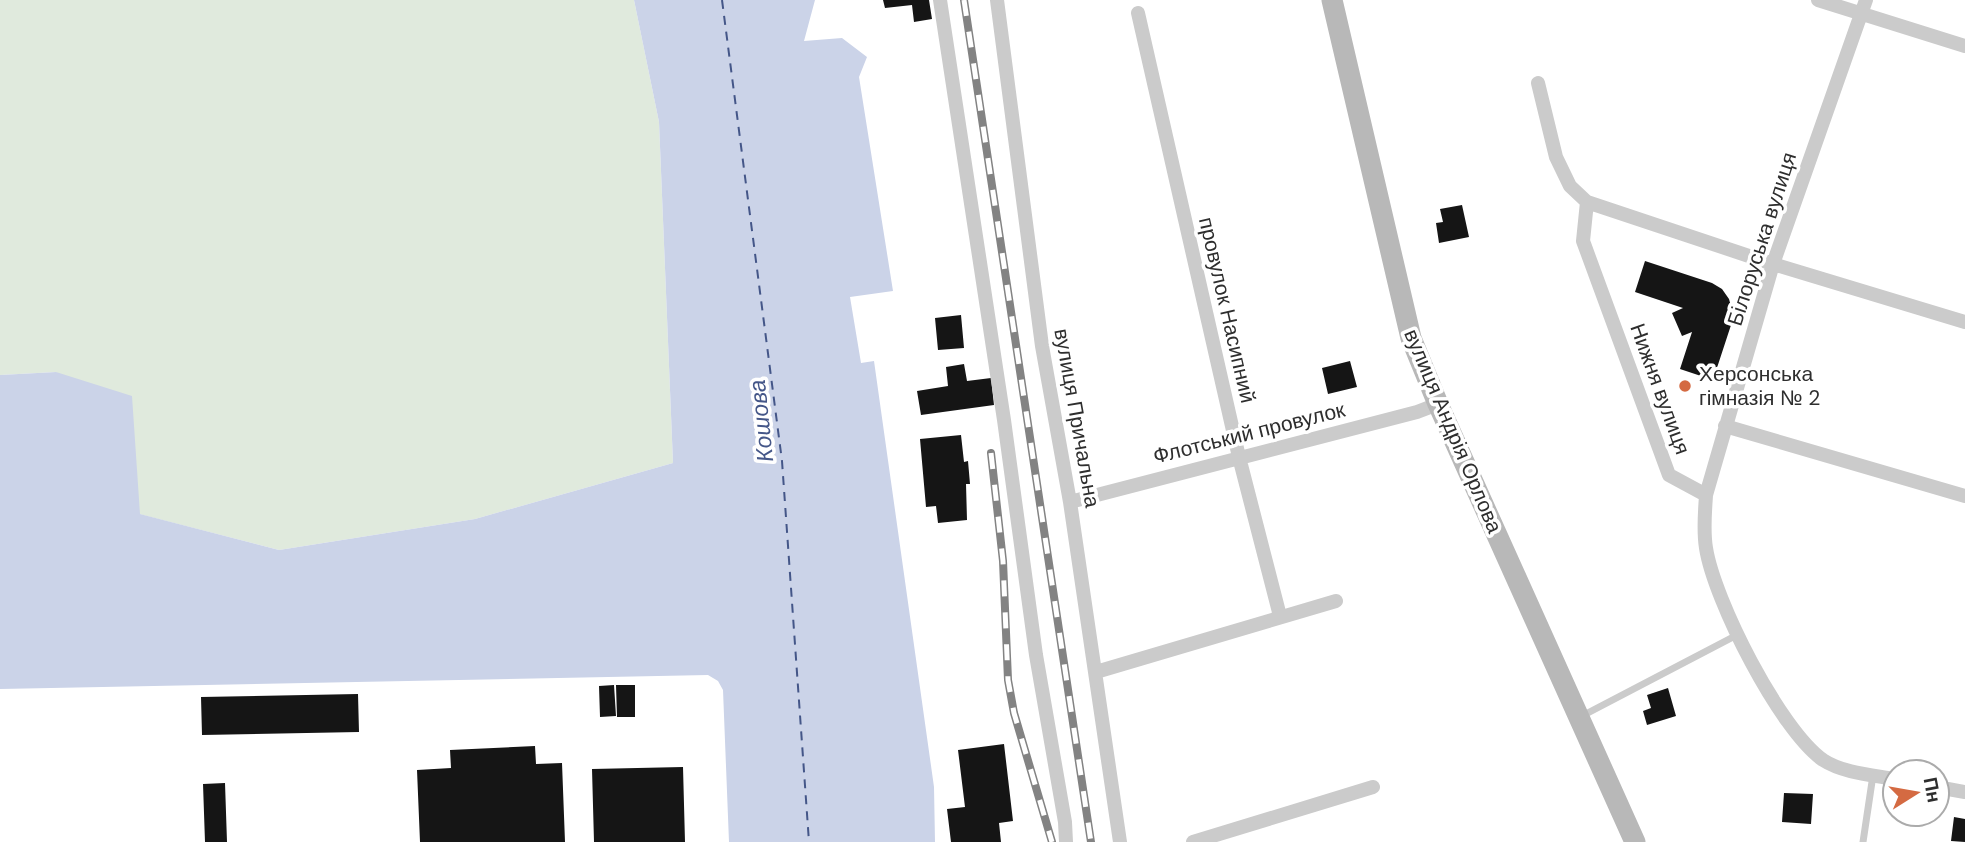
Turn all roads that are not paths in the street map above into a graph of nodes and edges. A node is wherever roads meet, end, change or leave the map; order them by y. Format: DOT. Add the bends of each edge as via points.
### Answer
graph roads {
  1 [pos="940,0"];
  2 [pos="997,0"];
  3 [pos="1332,0"];
  4 [pos="1818,0"];
  5 [pos="1863,7"];
  6 [pos="1138,13"];
  7 [pos="1965,46"];
  8 [pos="1538,83"];
  9 [pos="1587,202"];
  10 [pos="1773,264"];
  11 [pos="1965,321"];
  12 [pos="1438,404"];
  13 [pos="1725,426"];
  14 [pos="1239,457"];
  15 [pos="1706,495"];
  16 [pos="1965,496"];
  17 [pos="1070,502"];
  18 [pos="1336,601"];
  19 [pos="1280,616"];
  20 [pos="1738,634"];
  21 [pos="1096,672"];
  22 [pos="1579,717"];
  23 [pos="1873,775"];
  24 [pos="1881,776"];
  25 [pos="1373,787"];
  26 [pos="1066,842"];
  27 [pos="1120,842"];
  28 [pos="1194,842"];
  29 [pos="1635,842"];
  30 [pos="1863,842"];
  1 -- 26 [label="street"];
  2 -- 17 [label="street, вулиця Причальна" via="1042,346"];
  3 -- 12 [label="street, вулиця Андрія Орлова" via="1411,338"];
  4 -- 5 [label="street"];
  5 -- 7 [label="street"];
  5 -- 10 [label="street, Білоруська вулиця"];
  6 -- 14 [label="street, провулок Насипний"];
  8 -- 9 [label="street" via="1556,157 1570,186"];
  9 -- 10 [label="street"];
  9 -- 15 [label="street, Нижня вулиця" via="1583,242 1669,475"];
  10 -- 11 [label="street"];
  10 -- 13 [label="street, Білоруська вулиця"];
  12 -- 14 [label="street, Флотський провулок"];
  12 -- 22 [label="street, вулиця Андрія Орлова"];
  13 -- 15 [label="street, Білоруська вулиця"];
  13 -- 16 [label="street"];
  14 -- 17 [label="street, Флотський провулок"];
  14 -- 19 [label="street, провулок Насипний"];
  15 -- 20 [label="street" via="1706,549 1717,591"];
  17 -- 21 [label="street, вулиця Причальна"];
  18 -- 19 [label="street"];
  19 -- 21 [label="street"];
  20 -- 22 [label="lane"];
  20 -- 23 [label="street" via="1765,686 1801,739 1825,762"];
  21 -- 27 [label="street, вулиця Причальна"];
  22 -- 29 [label="street, вулиця Андрія Орлова"];
  23 -- 24 [label="street"];
  23 -- 30 [label="lane"];
  25 -- 28 [label="street"];
}
